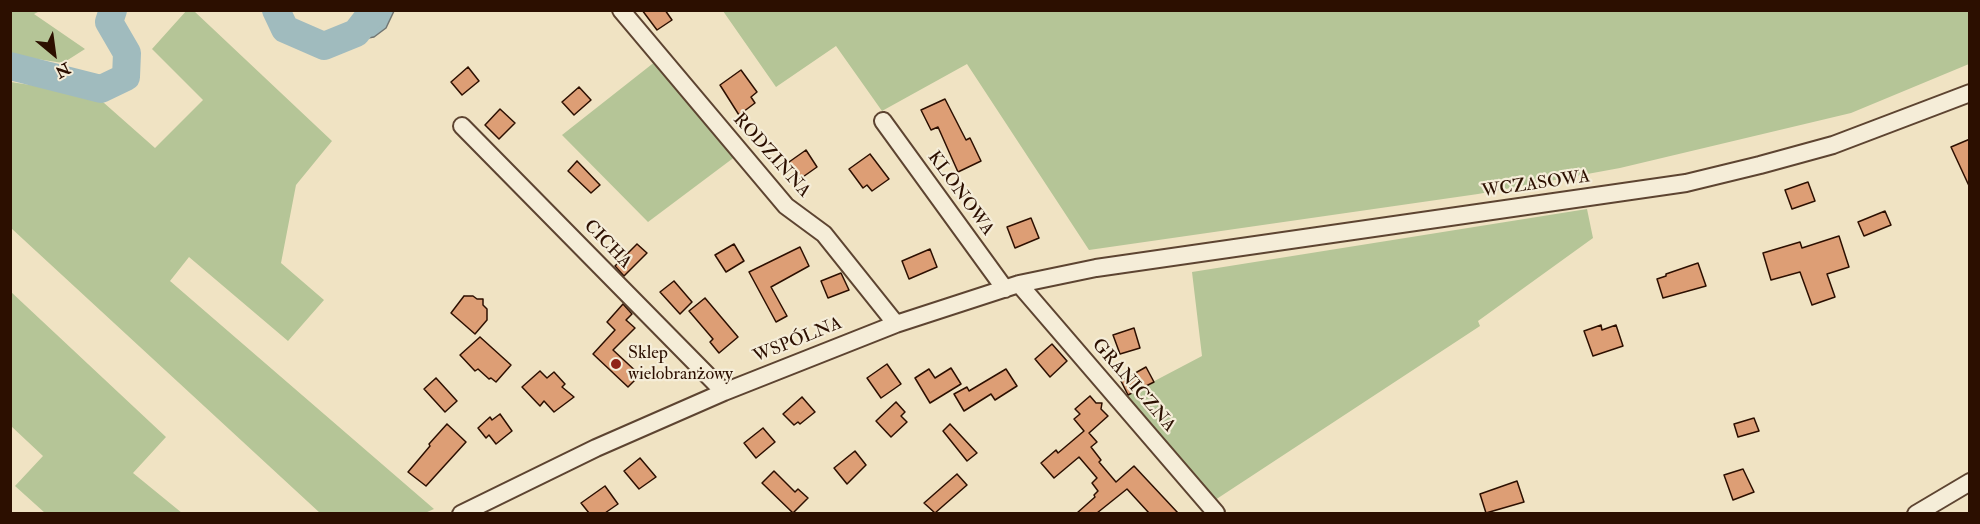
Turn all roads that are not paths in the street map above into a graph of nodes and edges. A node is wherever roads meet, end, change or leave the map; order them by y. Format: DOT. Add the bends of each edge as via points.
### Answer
graph roads {
  1 [pos="621,10"];
  2 [pos="1970,93"];
  3 [pos="883,121"];
  4 [pos="462,126"];
  5 [pos="1096,268"];
  6 [pos="1012,286"];
  7 [pos="896,324"];
  8 [pos="724,392"];
  9 [pos="1970,482"];
  10 [pos="461,513"];
  11 [pos="1216,513"];
  12 [pos="1916,513"];
  1 -- 7 [label="street, RODZINNA" via="786,206 824,234"];
  2 -- 5 [label="street, WCZASOWA" via="1833,145 1686,183"];
  3 -- 6 [label="street, KLONOWA"];
  4 -- 8 [label="street, CICHA"];
  5 -- 6 [label="street, WSPÓLNA"];
  6 -- 7 [label="street, WSPÓLNA"];
  6 -- 11 [label="street, GRANICZNA"];
  7 -- 8 [label="street, WSPÓLNA"];
  8 -- 10 [label="street, WSPÓLNA"];
  9 -- 12 [label="street"];
}
